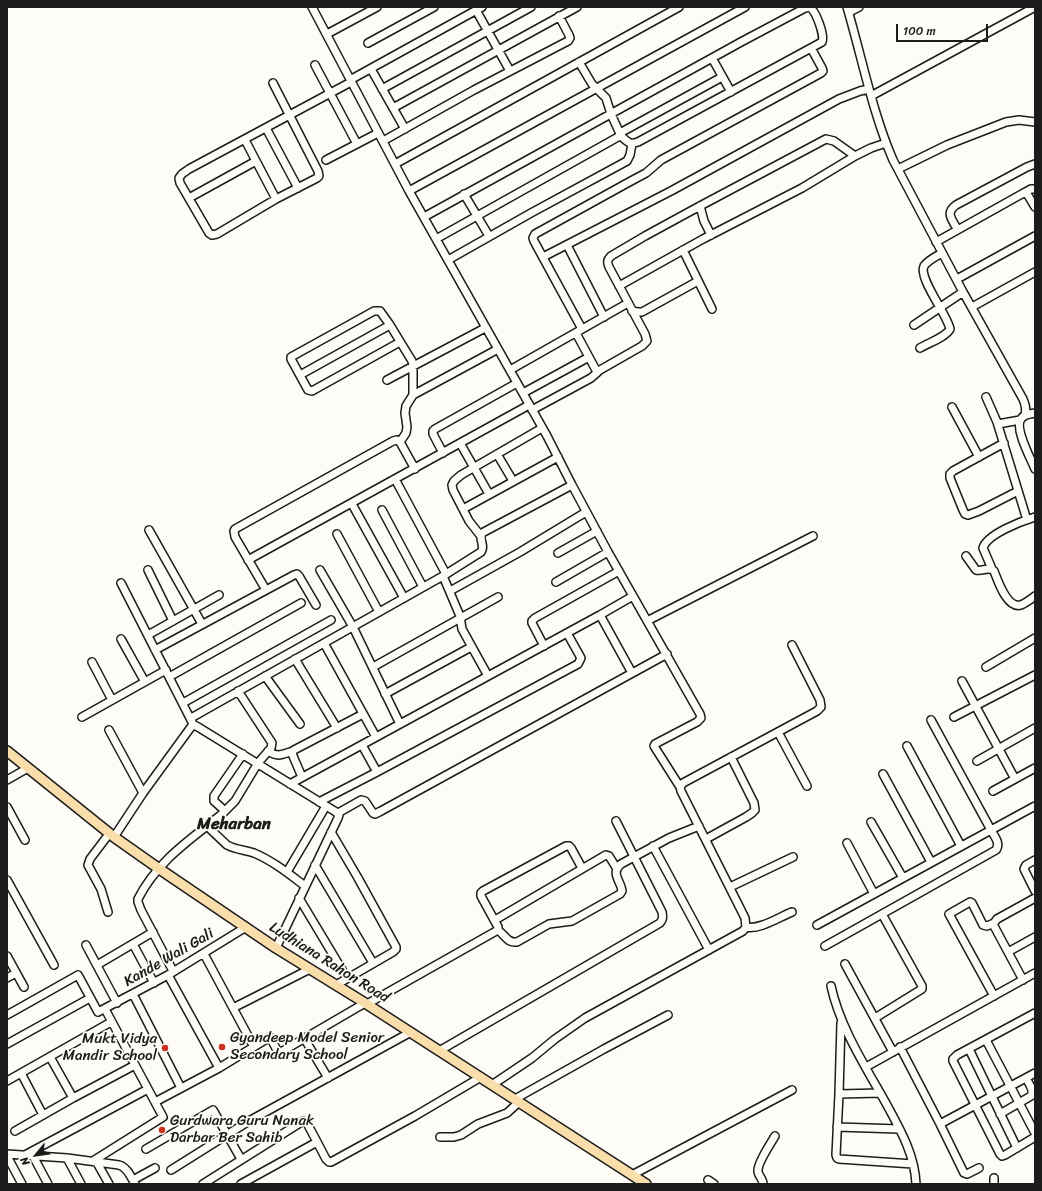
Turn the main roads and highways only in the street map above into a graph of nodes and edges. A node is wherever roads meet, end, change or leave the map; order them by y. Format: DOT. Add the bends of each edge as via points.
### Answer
graph roads {
  1 [pos="7,751"];
  2 [pos="646,1184"];
  1 -- 2 [label="main road, Ludhiana Rahon Road" via="112,835 276,948 366,1003"];
}
